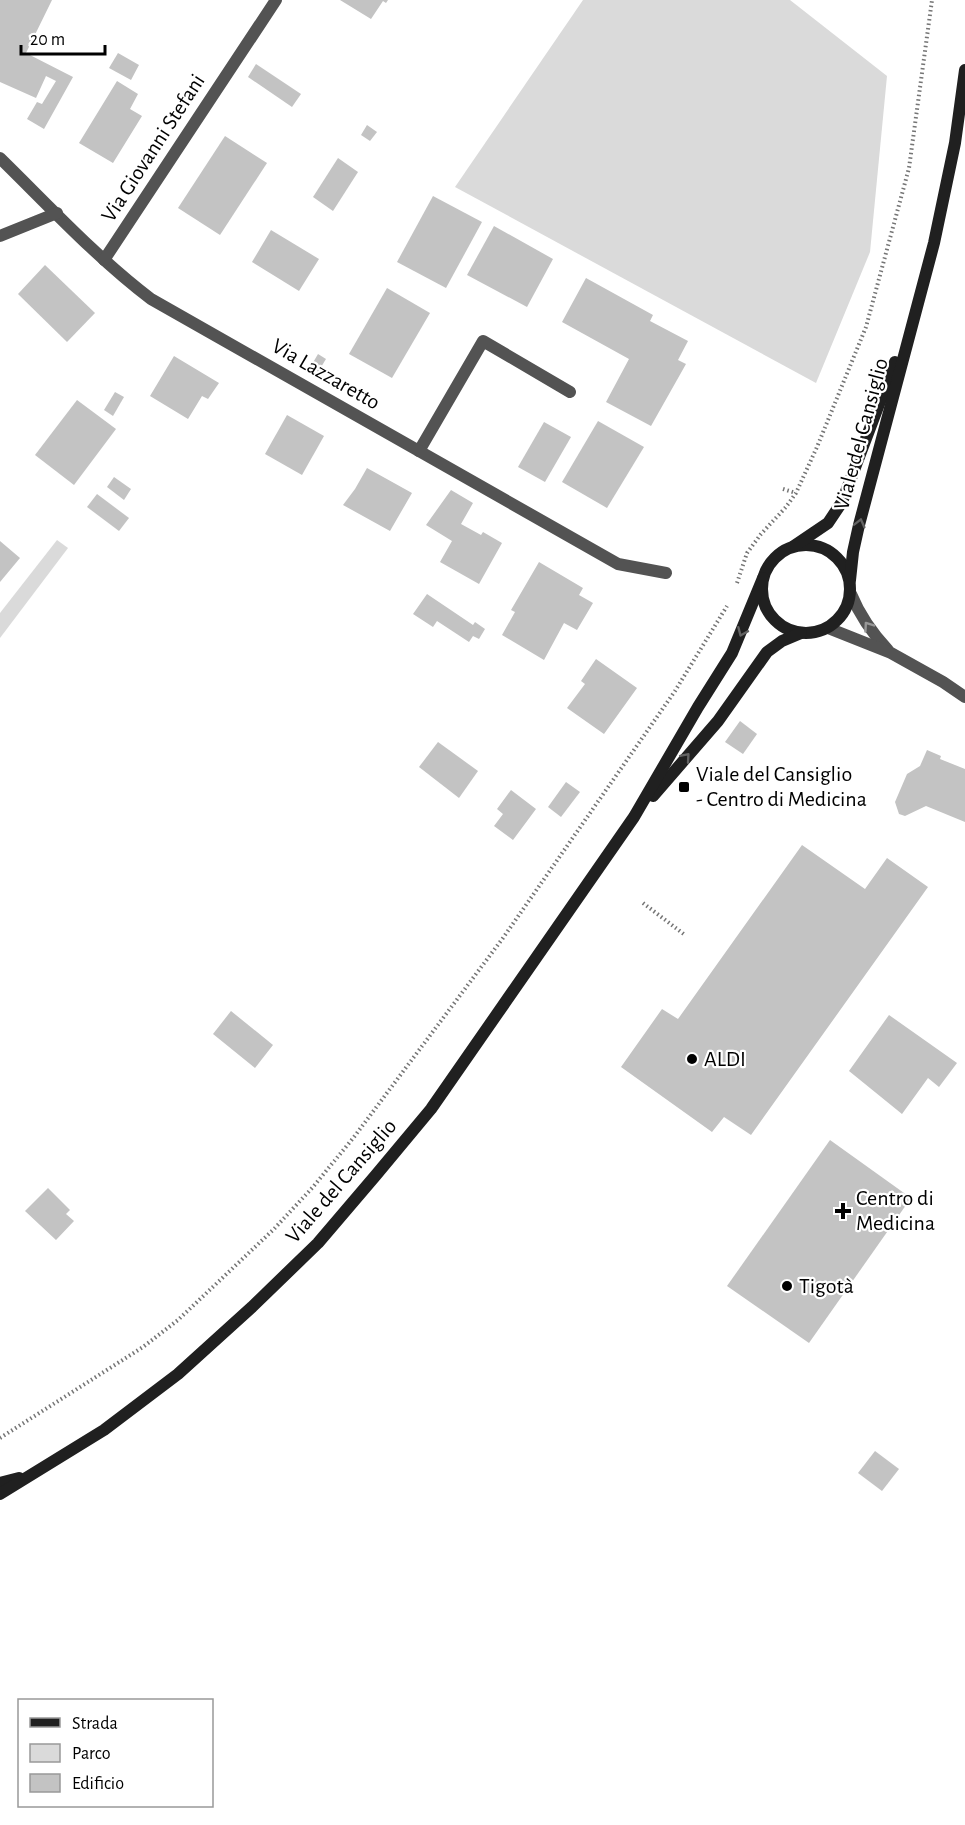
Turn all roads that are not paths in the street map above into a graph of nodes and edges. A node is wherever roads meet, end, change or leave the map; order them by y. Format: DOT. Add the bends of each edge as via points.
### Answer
graph roads {
  1 [pos="276,0"];
  2 [pos="965,70"];
  3 [pos="0,158"];
  4 [pos="57,213"];
  5 [pos="0,236"];
  6 [pos="104,260"];
  7 [pos="919,299"];
  8 [pos="570,392"];
  9 [pos="419,451"];
  10 [pos="794,546"];
  11 [pos="666,573"];
  12 [pos="763,578"];
  13 [pos="850,580"];
  14 [pos="851,594"];
  15 [pos="828,628"];
  16 [pos="801,633"];
  17 [pos="891,653"];
  18 [pos="965,697"];
  19 [pos="634,817"];
  20 [pos="35,1473"];
  21 [pos="0,1483"];
  22 [pos="0,1494"];
  1 -- 6 [label="street, Via Giovanni Stefani"];
  2 -- 7 [label="main road, Viale del Cansiglio" via="946,189"];
  3 -- 4 [label="street, Via Lazzaretto"];
  4 -- 5 [label="street"];
  4 -- 6 [label="street, Via Lazzaretto"];
  6 -- 9 [label="street, Via Lazzaretto" via="152,299"];
  7 -- 10 [label="main road, Viale del Cansiglio" via="842,502 828,523"];
  13 -- 7 [label="main road, Viale del Cansiglio, one-way" via="859,525"];
  8 -- 9 [label="street" via="483,341"];
  9 -- 11 [label="street, Via Lazzaretto" via="618,564"];
  10 -- 12 [label="main road" via="769,564"];
  10 -- 13 [label="main road" via="825,549 845,567"];
  12 -- 16 [label="main road" via="762,593 770,615 787,630"];
  12 -- 19 [label="main road, Viale del Cansiglio, one-way" via="732,653"];
  13 -- 14 [label="main road"];
  14 -- 15 [label="main road" via="847,608"];
  17 -- 14 [label="street, one-way" via="869,629"];
  15 -- 16 [label="main road"];
  15 -- 17 [label="street"];
  19 -- 16 [label="main road, Viale del Cansiglio, one-way" via="718,721 767,652"];
  17 -- 18 [label="street"];
  19 -- 20 [label="main road, Viale del Cansiglio" via="430,1109 318,1243 178,1374 104,1430"];
  20 -- 21 [label="main road"];
  20 -- 22 [label="main road, Viale del Cansiglio"];
}
